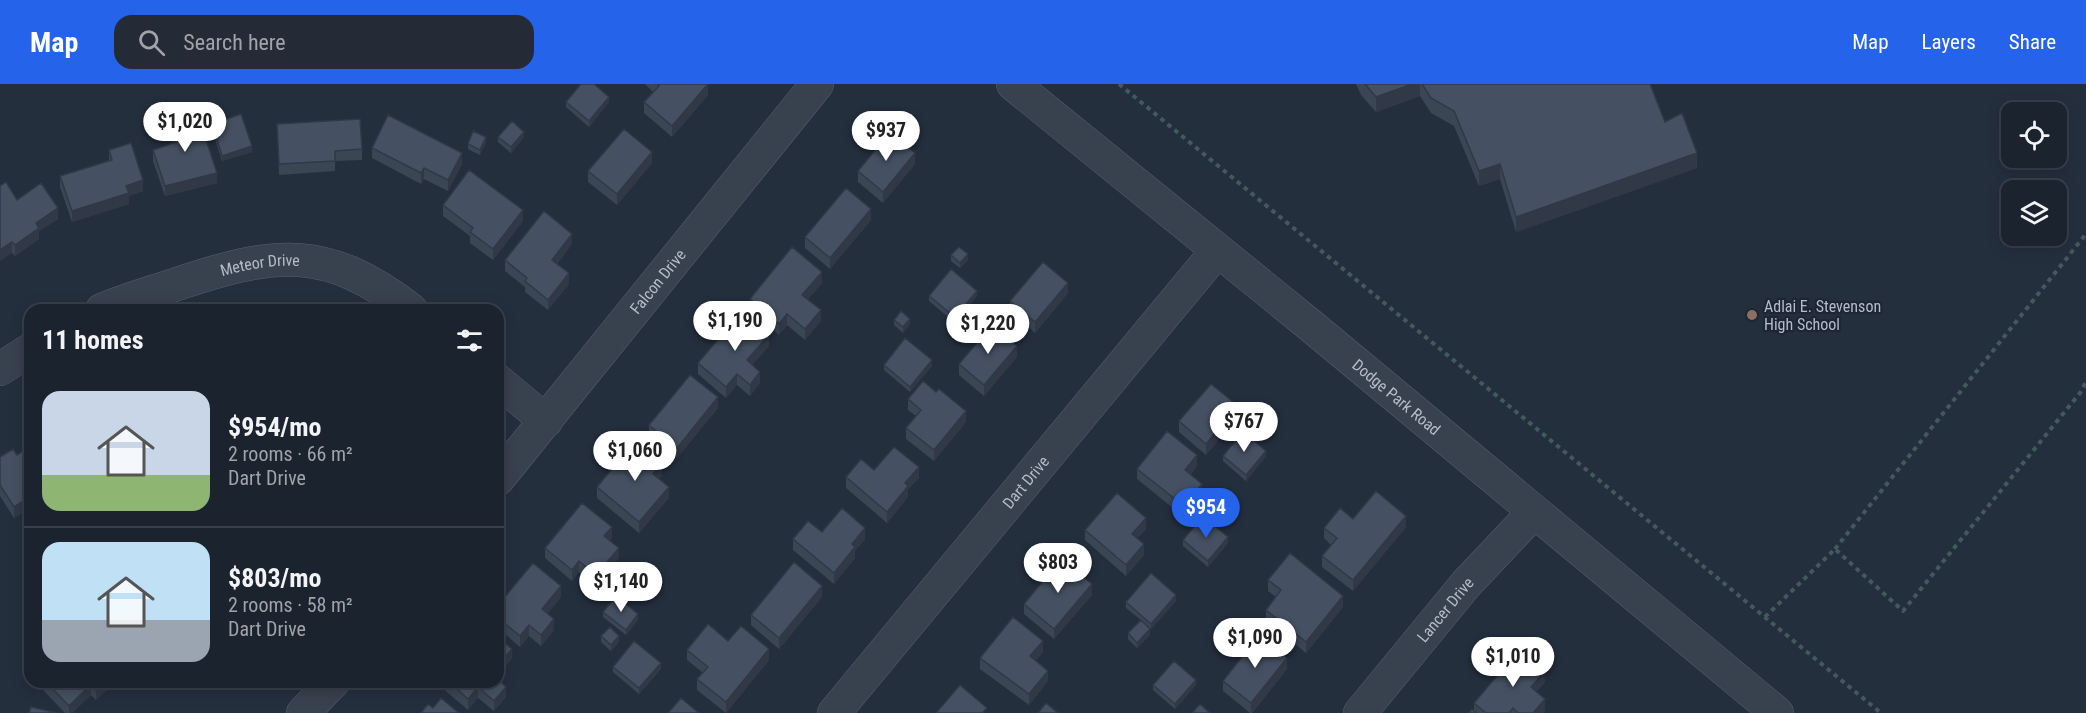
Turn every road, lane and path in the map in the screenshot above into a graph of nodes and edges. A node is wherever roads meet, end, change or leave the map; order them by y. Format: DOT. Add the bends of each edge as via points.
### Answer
graph roads {
  1 [pos="817,84"];
  2 [pos="1013,84"];
  3 [pos="1119,84"];
  4 [pos="2086,234"];
  5 [pos="1217,251"];
  6 [pos="119,304"];
  7 [pos="403,304"];
  8 [pos="24,354"];
  9 [pos="0,369"];
  10 [pos="2086,382"];
  11 [pos="504,386"];
  12 [pos="546,421"];
  13 [pos="504,472"];
  14 [pos="1534,512"];
  15 [pos="1834,549"];
  16 [pos="1765,617"];
  17 [pos="327,688"];
  18 [pos="303,713"];
  19 [pos="834,713"];
  20 [pos="1360,713"];
  21 [pos="1777,713"];
  22 [pos="1881,713"];
  1 -- 12 [label="street, Falcon Drive"];
  2 -- 5 [label="street, Dodge Park Road"];
  3 -- 16 [label="path"];
  4 -- 15 [label="path"];
  5 -- 14 [label="street, Dodge Park Road"];
  5 -- 19 [label="street, Dart Drive"];
  6 -- 7 [label="street, Meteor Drive" via="222,268 270,259 319,262 352,274"];
  8 -- 9 [label="street"];
  10 -- 15 [label="path" via="1903,611"];
  11 -- 12 [label="street"];
  12 -- 13 [label="street, Falcon Drive"];
  14 -- 20 [label="street, Lancer Drive" via="1474,574"];
  14 -- 21 [label="street, Dodge Park Road"];
  15 -- 16 [label="path"];
  16 -- 22 [label="path"];
  17 -- 18 [label="street"];
}
